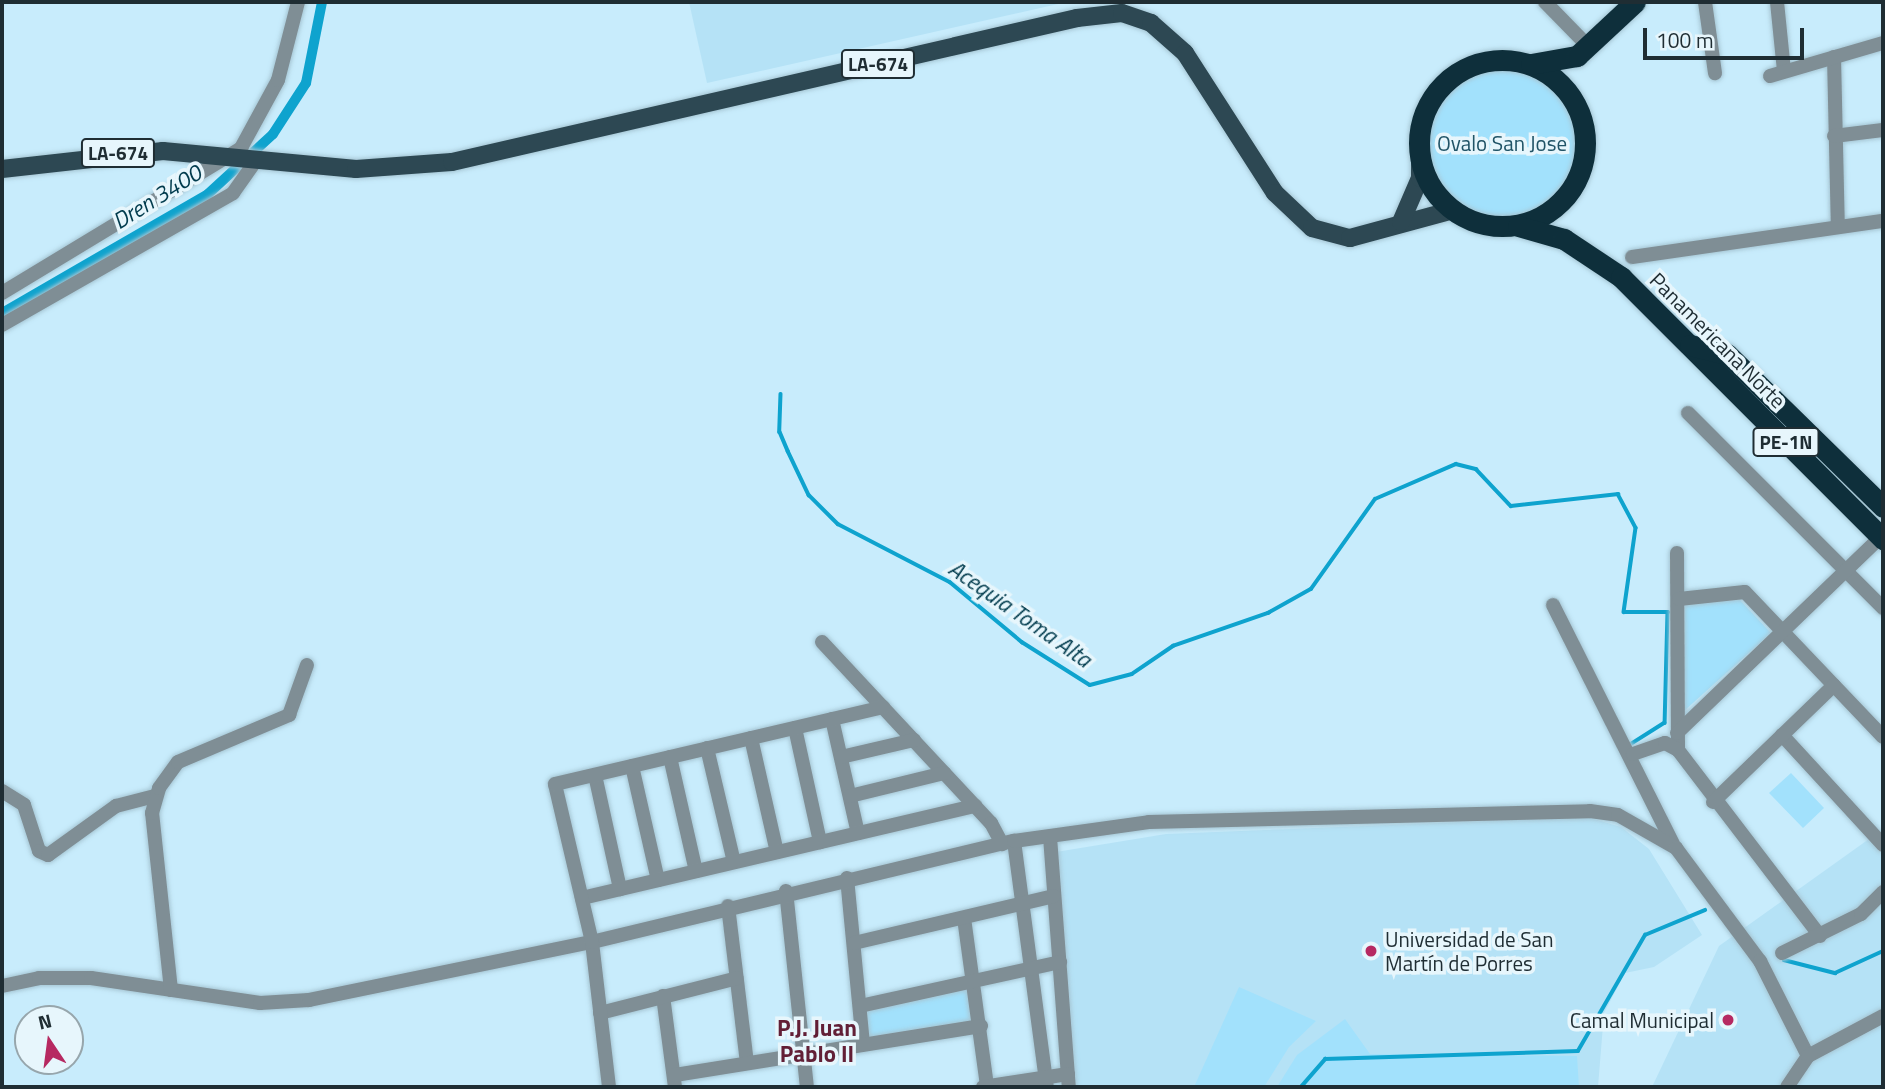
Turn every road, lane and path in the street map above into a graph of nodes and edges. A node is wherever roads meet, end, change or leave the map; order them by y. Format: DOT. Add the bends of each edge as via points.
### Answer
graph roads {
  1 [pos="298,2"];
  2 [pos="1545,2"];
  3 [pos="1635,2"];
  4 [pos="1706,2"];
  5 [pos="1779,2"];
  6 [pos="1883,43"];
  7 [pos="1588,46"];
  8 [pos="1834,57"];
  9 [pos="1527,64"];
  10 [pos="1716,73"];
  11 [pos="1883,130"];
  12 [pos="1834,136"];
  13 [pos="1420,154"];
  14 [pos="230,156"];
  15 [pos="255,158"];
  16 [pos="2,169"];
  17 [pos="1454,210"];
  18 [pos="1883,220"];
  19 [pos="1401,222"];
  20 [pos="1491,225"];
  21 [pos="1838,227"];
  22 [pos="1632,257"];
  23 [pos="2,293"];
  24 [pos="2,325"];
  25 [pos="1688,345"];
  26 [pos="1688,413"];
  27 [pos="1883,507"];
  28 [pos="1882,538"];
  29 [pos="1677,553"];
  30 [pos="1844,568"];
  31 [pos="1679,599"];
  32 [pos="1553,605"];
  33 [pos="1883,608"];
  34 [pos="1782,631"];
  35 [pos="822,642"];
  36 [pos="307,665"];
  37 [pos="1834,685"];
  38 [pos="883,707"];
  39 [pos="832,719"];
  40 [pos="794,728"];
  41 [pos="1677,733"];
  42 [pos="1782,735"];
  43 [pos="1883,737"];
  44 [pos="751,738"];
  45 [pos="914,740"];
  46 [pos="708,748"];
  47 [pos="1678,750"];
  48 [pos="1633,754"];
  49 [pos="670,757"];
  50 [pos="841,758"];
  51 [pos="632,766"];
  52 [pos="944,773"];
  53 [pos="595,775"];
  54 [pos="2,791"];
  55 [pos="155,796"];
  56 [pos="850,796"];
  57 [pos="1713,802"];
  58 [pos="975,806"];
  59 [pos="858,833"];
  60 [pos="1050,837"];
  61 [pos="820,842"];
  62 [pos="1008,843"];
  63 [pos="1883,845"];
  64 [pos="1676,848"];
  65 [pos="777,852"];
  66 [pos="734,862"];
  67 [pos="696,871"];
  68 [pos="847,878"];
  69 [pos="658,880"];
  70 [pos="620,889"];
  71 [pos="786,891"];
  72 [pos="1883,892"];
  73 [pos="1054,896"];
  74 [pos="582,898"];
  75 [pos="1026,900"];
  76 [pos="728,906"];
  77 [pos="964,918"];
  78 [pos="1820,936"];
  79 [pos="592,942"];
  80 [pos="854,943"];
  81 [pos="1782,953"];
  82 [pos="1060,962"];
  83 [pos="1034,966"];
  84 [pos="975,976"];
  85 [pos="737,978"];
  86 [pos="2,986"];
  87 [pos="171,990"];
  88 [pos="663,996"];
  89 [pos="860,1006"];
  90 [pos="600,1013"];
  91 [pos="1883,1016"];
  92 [pos="981,1026"];
  93 [pos="863,1044"];
  94 [pos="805,1054"];
  95 [pos="1808,1056"];
  96 [pos="747,1063"];
  97 [pos="675,1081"];
  98 [pos="1069,1081"];
  99 [pos="1046,1082"];
  100 [pos="609,1087"];
  101 [pos="807,1087"];
  102 [pos="986,1087"];
  103 [pos="1787,1087"];
  1 -- 14 [label="street" via="278,80 257,124"];
  2 -- 7 [label="street"];
  3 -- 7 [label="highway, PE-1N"];
  4 -- 10 [label="street"];
  5 -- 8 [label="street" via="1777,74"];
  6 -- 8 [label="street"];
  7 -- 9 [label="highway, PE-1N" via="1562,62"];
  8 -- 12 [label="street"];
  9 -- 13 [label="highway, PE-1N" via="1497,60 1455,75 1426,110"];
  9 -- 20 [label="highway, PE-1N" via="1554,78 1574,102 1584,131 1583,161 1571,189 1549,210 1521,223"];
  11 -- 12 [label="street"];
  12 -- 21 [label="street"];
  13 -- 17 [label="highway, PE-1N" via="1427,179"];
  13 -- 19 [label="main road" via="1420,178"];
  14 -- 15 [label="main road, LA-674"];
  14 -- 16 [label="main road, LA-674" via="126,152"];
  14 -- 23 [label="street"];
  15 -- 19 [label="main road, LA-674" via="356,169 452,162 1077,18 1122,13 1151,23 1185,53 1297,218 1350,238"];
  15 -- 24 [label="street" via="233,193"];
  17 -- 19 [label="main road, LA-674"];
  17 -- 20 [label="highway, PE-1N"];
  18 -- 21 [label="street"];
  20 -- 25 [label="highway, Panamericana Norte / PE-1N" via="1548,232 1594,256"];
  21 -- 22 [label="street"];
  25 -- 27 [label="highway, Panamericana Norte / PE-1N" via="1727,354"];
  25 -- 28 [label="highway, Panamericana Norte / PE-1N"];
  26 -- 30 [label="street"];
  28 -- 30 [label="street"];
  29 -- 31 [label="street"];
  30 -- 33 [label="street"];
  30 -- 34 [label="street"];
  31 -- 34 [label="street" via="1745,592"];
  31 -- 41 [label="street"];
  32 -- 64 [label="street"];
  34 -- 37 [label="street"];
  34 -- 41 [label="street"];
  35 -- 38 [label="street"];
  36 -- 55 [label="street" via="289,715 178,762"];
  37 -- 42 [label="street"];
  37 -- 43 [label="street"];
  38 -- 39 [label="street"];
  38 -- 45 [label="street"];
  39 -- 40 [label="street"];
  39 -- 50 [label="street"];
  40 -- 44 [label="street"];
  40 -- 61 [label="street"];
  41 -- 47 [label="street"];
  42 -- 57 [label="street"];
  42 -- 63 [label="street"];
  44 -- 46 [label="street"];
  44 -- 65 [label="street"];
  45 -- 50 [label="street"];
  45 -- 52 [label="street"];
  46 -- 49 [label="street"];
  46 -- 66 [label="street"];
  47 -- 48 [label="street" via="1665,743"];
  47 -- 57 [label="street"];
  49 -- 51 [label="street"];
  49 -- 67 [label="street"];
  50 -- 56 [label="street"];
  51 -- 53 [label="street"];
  51 -- 69 [label="street"];
  52 -- 56 [label="street"];
  52 -- 58 [label="street"];
  53 -- 70 [label="street"];
  53 -- 74 [label="street" via="555,784"];
  54 -- 55 [label="street" via="24,805 39,851 48,855 116,806"];
  55 -- 87 [label="street"];
  56 -- 59 [label="street"];
  57 -- 78 [label="street"];
  58 -- 59 [label="street"];
  58 -- 62 [label="street"];
  59 -- 61 [label="street"];
  60 -- 62 [label="street"];
  60 -- 64 [label="street" via="1149,822 1590,811 1628,819"];
  60 -- 73 [label="street"];
  61 -- 65 [label="street"];
  62 -- 68 [label="street"];
  62 -- 75 [label="street"];
  64 -- 95 [label="street" via="1760,961"];
  65 -- 66 [label="street"];
  66 -- 67 [label="street"];
  67 -- 69 [label="street"];
  68 -- 71 [label="street"];
  68 -- 80 [label="street"];
  69 -- 70 [label="street"];
  70 -- 74 [label="street"];
  71 -- 76 [label="street"];
  71 -- 94 [label="street"];
  72 -- 78 [label="street" via="1861,914"];
  73 -- 75 [label="street"];
  73 -- 82 [label="street"];
  74 -- 79 [label="street"];
  75 -- 77 [label="street"];
  75 -- 83 [label="street"];
  76 -- 79 [label="street"];
  76 -- 85 [label="street"];
  77 -- 80 [label="street"];
  77 -- 84 [label="street"];
  78 -- 81 [label="street"];
  79 -- 87 [label="street" via="309,1000 260,1003"];
  79 -- 90 [label="street"];
  80 -- 89 [label="street"];
  82 -- 83 [label="street"];
  82 -- 98 [label="street"];
  83 -- 84 [label="street"];
  83 -- 99 [label="street"];
  84 -- 89 [label="street"];
  84 -- 92 [label="street"];
  85 -- 88 [label="street"];
  85 -- 96 [label="street"];
  86 -- 87 [label="street" via="39,978 91,978"];
  88 -- 90 [label="street"];
  88 -- 97 [label="street"];
  89 -- 93 [label="street"];
  90 -- 100 [label="street"];
  91 -- 95 [label="street"];
  92 -- 93 [label="street"];
  92 -- 102 [label="street"];
  93 -- 94 [label="street"];
  94 -- 96 [label="street"];
  94 -- 101 [label="street"];
  95 -- 103 [label="street"];
  96 -- 97 [label="street"];
  98 -- 99 [label="street"];
  99 -- 102 [label="street"];
}
